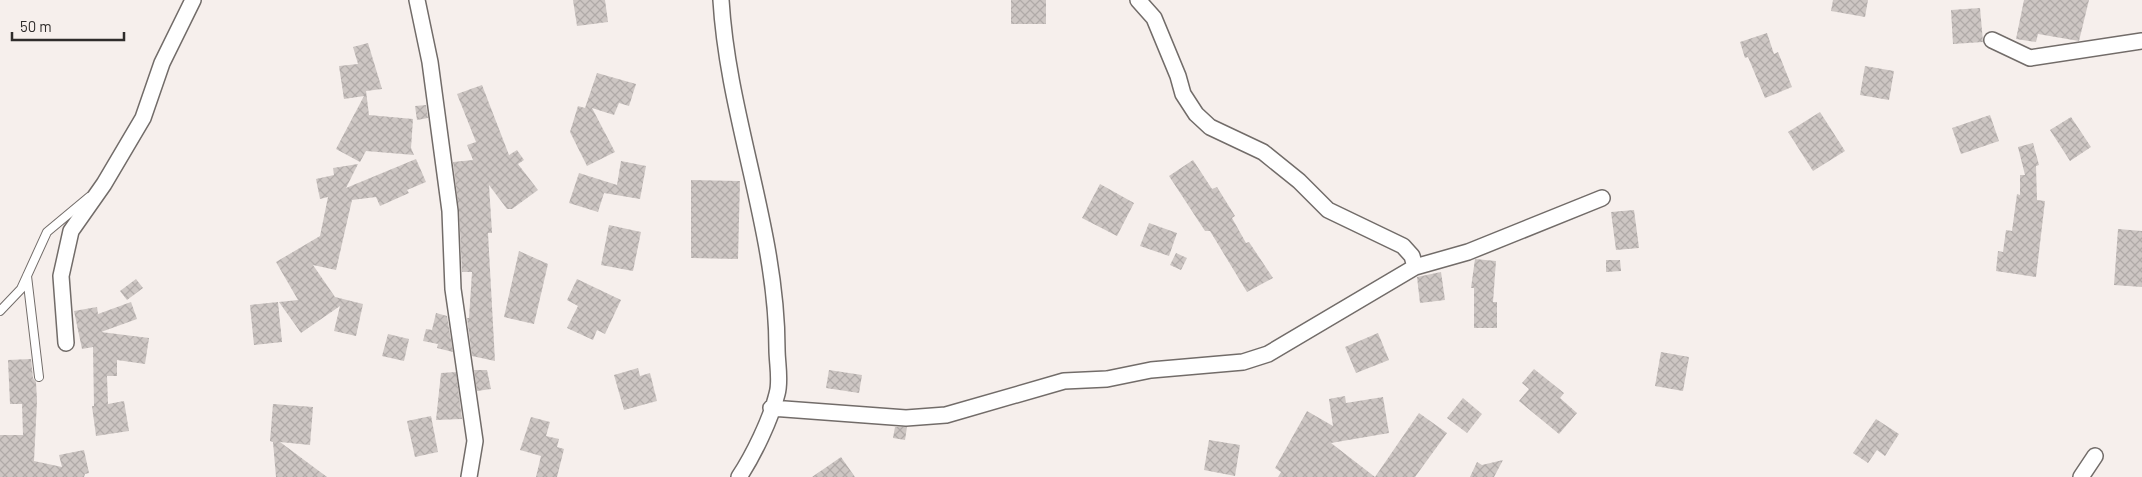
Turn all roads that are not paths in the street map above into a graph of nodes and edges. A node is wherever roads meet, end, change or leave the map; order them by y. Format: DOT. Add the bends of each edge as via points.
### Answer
graph roads {
  1 [pos="193,0"];
  2 [pos="417,0"];
  3 [pos="721,0"];
  4 [pos="1138,0"];
  5 [pos="1992,40"];
  6 [pos="2142,41"];
  7 [pos="104,184"];
  8 [pos="1602,198"];
  9 [pos="1416,267"];
  10 [pos="27,276"];
  11 [pos="0,311"];
  12 [pos="66,343"];
  13 [pos="39,377"];
  14 [pos="771,408"];
  15 [pos="2095,456"];
  16 [pos="469,477"];
  17 [pos="739,477"];
  18 [pos="2081,477"];
  1 -- 7 [label="street" via="162,63 144,118"];
  2 -- 16 [label="street" via="430,62 450,211 453,289 475,441"];
  3 -- 14 [label="street" via="724,44 770,264 777,320 778,393"];
  4 -- 9 [label="street" via="1154,18 1183,94 1196,114 1210,127 1263,152 1328,210 1403,246"];
  5 -- 6 [label="street" via="2030,58"];
  7 -- 10 [label="lane" via="47,232"];
  7 -- 12 [label="street" via="71,231 62,265 61,300"];
  8 -- 9 [label="street" via="1468,252"];
  9 -- 14 [label="street" via="1268,354 1243,362 1151,370 1107,379 1064,381 946,415 906,418"];
  10 -- 11 [label="lane" via="21,289"];
  10 -- 13 [label="lane"];
  14 -- 17 [label="street" via="749,462"];
  15 -- 18 [label="street"];
}
